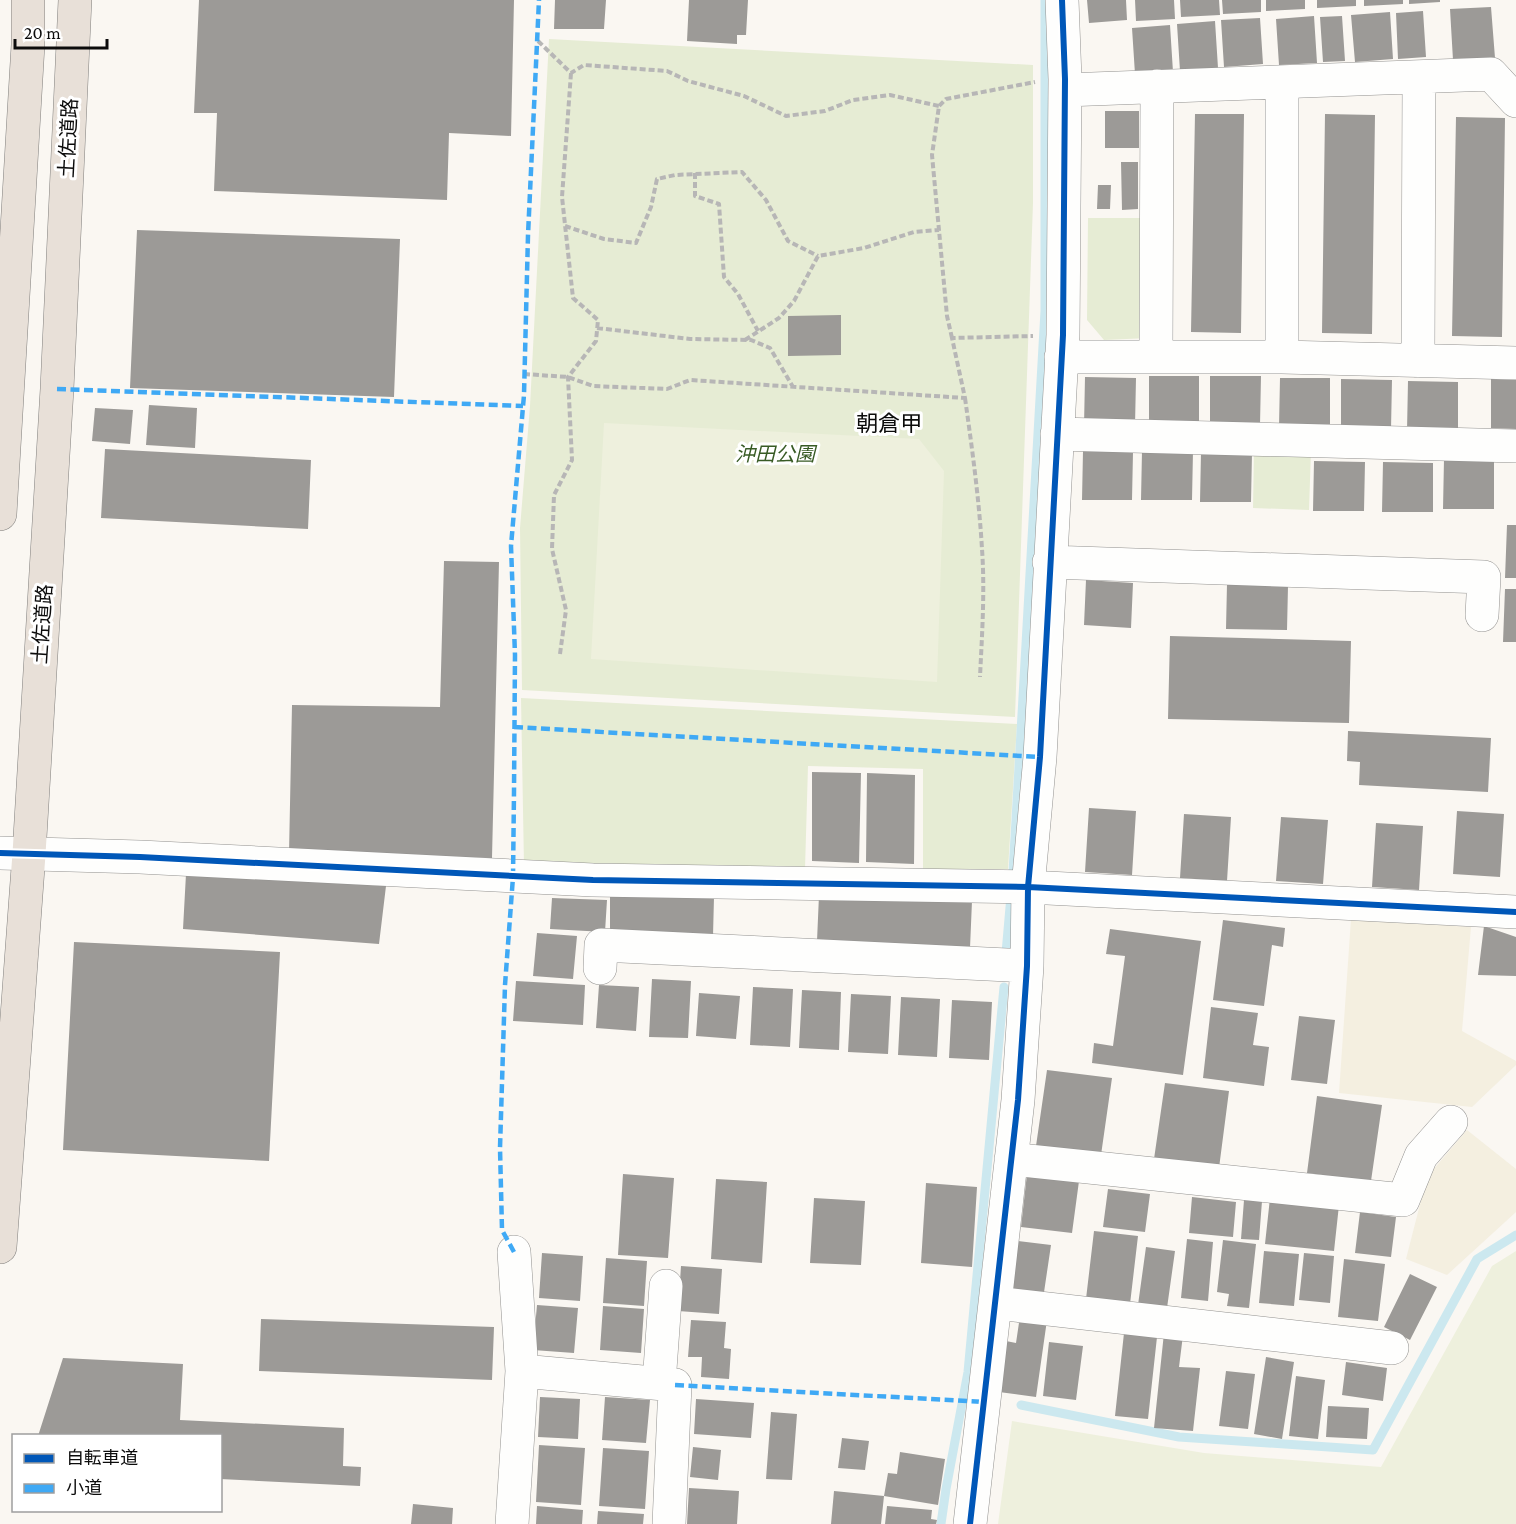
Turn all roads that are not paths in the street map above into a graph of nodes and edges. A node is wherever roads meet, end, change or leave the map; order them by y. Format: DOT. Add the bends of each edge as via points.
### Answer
graph roads {
  1 [pos="28,0"];
  2 [pos="75,0"];
  3 [pos="1062,0"];
  4 [pos="1419,77"];
  5 [pos="1282,82"];
  6 [pos="1052,86"];
  7 [pos="1157,86"];
  8 [pos="1516,101"];
  9 [pos="1061,357"];
  10 [pos="1156,357"];
  11 [pos="1282,357"];
  12 [pos="1418,361"];
  13 [pos="1516,363"];
  14 [pos="1057,434"];
  15 [pos="1516,446"];
  16 [pos="0,514"];
  17 [pos="1049,562"];
  18 [pos="1482,615"];
  19 [pos="15,853"];
  20 [pos="1028,886"];
  21 [pos="1516,912"];
  22 [pos="1027,966"];
  23 [pos="600,968"];
  24 [pos="1451,1122"];
  25 [pos="1011,1159"];
  26 [pos="0,1246"];
  27 [pos="514,1252"];
  28 [pos="666,1286"];
  29 [pos="996,1303"];
  30 [pos="1392,1348"];
  31 [pos="522,1371"];
  32 [pos="658,1383"];
  33 [pos="512,1524"];
  34 [pos="669,1524"];
  35 [pos="970,1524"];
  1 -- 16 [label="highway"];
  2 -- 19 [label="highway, 土佐道路" via="56,400"];
  3 -- 6 [label="street"];
  4 -- 5 [label="street"];
  4 -- 8 [label="street" via="1491,74"];
  4 -- 12 [label="street"];
  5 -- 7 [label="street"];
  5 -- 11 [label="street"];
  6 -- 7 [label="street"];
  6 -- 9 [label="street"];
  7 -- 10 [label="street"];
  9 -- 10 [label="street"];
  9 -- 14 [label="street"];
  10 -- 11 [label="street"];
  11 -- 12 [label="street"];
  12 -- 13 [label="street"];
  14 -- 15 [label="street"];
  14 -- 17 [label="street"];
  17 -- 18 [label="street" via="1484,577"];
  17 -- 20 [label="street" via="1040,756"];
  19 -- 20 [label="street" via="592,880"];
  19 -- 26 [label="highway, 土佐道路"];
  20 -- 21 [label="street"];
  20 -- 22 [label="street"];
  22 -- 23 [label="street" via="601,945"];
  22 -- 25 [label="street"];
  24 -- 25 [label="street" via="1421,1155 1403,1200"];
  25 -- 29 [label="street"];
  27 -- 31 [label="street"];
  28 -- 32 [label="street"];
  29 -- 30 [label="street"];
  29 -- 35 [label="street"];
  31 -- 32 [label="street"];
  31 -- 33 [label="street"];
  32 -- 34 [label="street" via="675,1384"];
}
